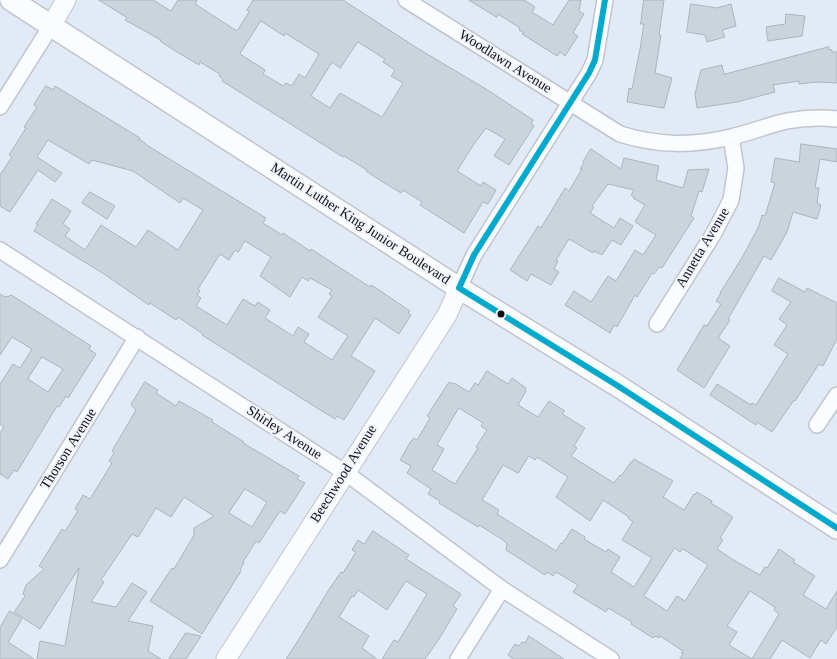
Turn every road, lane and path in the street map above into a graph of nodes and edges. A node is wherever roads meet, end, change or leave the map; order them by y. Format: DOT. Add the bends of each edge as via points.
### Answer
graph roads {
  1 [pos="10,0"];
  2 [pos="66,0"];
  3 [pos="406,0"];
  4 [pos="606,0"];
  5 [pos="51,26"];
  6 [pos="570,103"];
  7 [pos="0,107"];
  8 [pos="837,119"];
  9 [pos="732,137"];
  10 [pos="0,250"];
  11 [pos="459,288"];
  12 [pos="657,324"];
  13 [pos="137,337"];
  14 [pos="837,395"];
  15 [pos="817,425"];
  16 [pos="346,473"];
  17 [pos="837,528"];
  18 [pos="0,560"];
  19 [pos="502,589"];
  20 [pos="226,659"];
  21 [pos="458,659"];
  22 [pos="611,659"];
  1 -- 5 [label="main road, Martin Luther King Junior Boulevard"];
  2 -- 5 [label="street"];
  3 -- 6 [label="street, Woodlawn Avenue"];
  4 -- 6 [label="street" via="595,60"];
  5 -- 7 [label="street"];
  5 -- 11 [label="main road, Martin Luther King Junior Boulevard"];
  6 -- 9 [label="street, Woodlawn Avenue" via="620,134 644,141 695,143"];
  6 -- 11 [label="street" via="474,255"];
  8 -- 9 [label="street, Woodlawn Avenue" via="786,121"];
  9 -- 12 [label="street, Annetta Avenue" via="736,168 731,200"];
  10 -- 13 [label="street, Shirley Avenue"];
  11 -- 16 [label="street, Beechwood Avenue" via="447,315"];
  11 -- 17 [label="main road, Martin Luther King Junior Boulevard"];
  13 -- 16 [label="street, Shirley Avenue"];
  13 -- 18 [label="street, Thorson Avenue"];
  14 -- 15 [label="street"];
  16 -- 19 [label="street, Shirley Avenue"];
  16 -- 20 [label="street, Beechwood Avenue"];
  19 -- 21 [label="street"];
  19 -- 22 [label="street, Shirley Avenue"];
}
